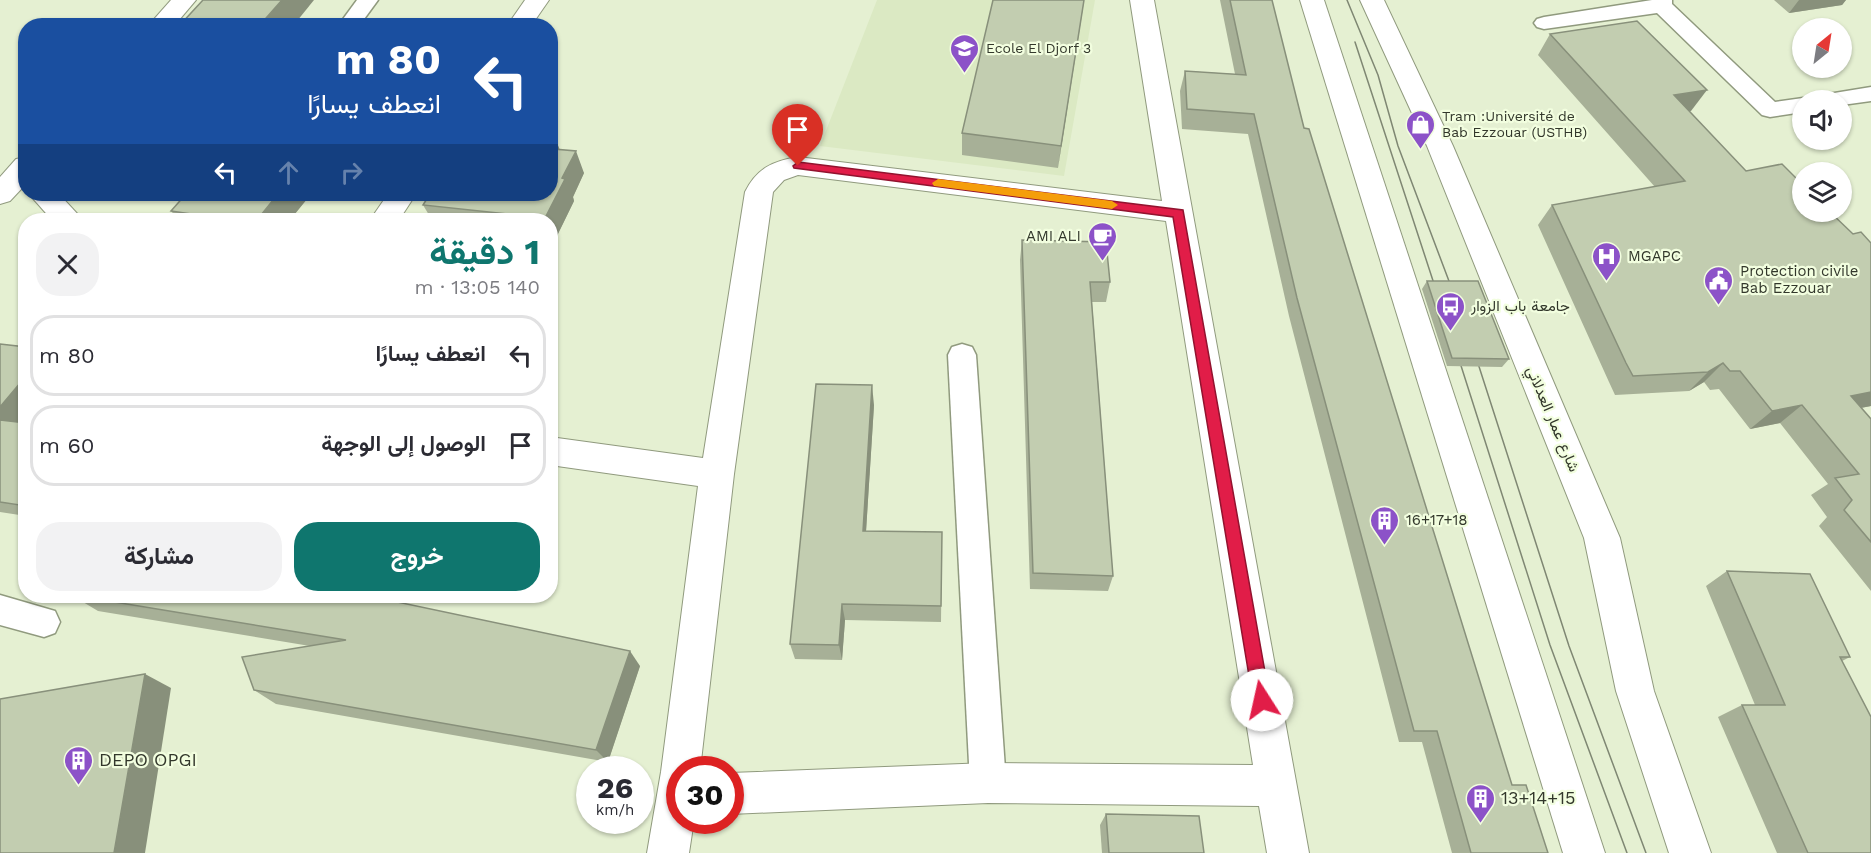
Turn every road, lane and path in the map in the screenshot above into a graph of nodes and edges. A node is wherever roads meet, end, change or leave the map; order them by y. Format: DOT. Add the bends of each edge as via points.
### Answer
graph roads {
  1 [pos="184,0"];
  2 [pos="368,0"];
  3 [pos="537,0"];
  4 [pos="1142,0"];
  5 [pos="1312,0"];
  6 [pos="1372,0"];
  7 [pos="1662,3"];
  8 [pos="167,18"];
  9 [pos="354,18"];
  10 [pos="525,18"];
  11 [pos="1544,23"];
  12 [pos="1871,94"];
  13 [pos="1852,97"];
  14 [pos="1792,107"];
  15 [pos="18,169"];
  16 [pos="0,194"];
  17 [pos="50,201"];
  18 [pos="62,213"];
  19 [pos="1179,213"];
  20 [pos="962,355"];
  21 [pos="558,452"];
  22 [pos="717,474"];
  23 [pos="0,610"];
  24 [pos="44,622"];
  25 [pos="682,756"];
  26 [pos="988,783"];
  27 [pos="1277,786"];
  28 [pos="744,793"];
  29 [pos="671,834"];
  30 [pos="668,853"];
  31 [pos="1288,853"];
  32 [pos="1584,853"];
  33 [pos="1690,853"];
  1 -- 8 [label="street"];
  2 -- 9 [label="lane"];
  3 -- 10 [label="street"];
  4 -- 19 [label="street"];
  5 -- 32 [label="street"];
  6 -- 33 [label="street, شارع عمار العدلاني" via="1440,146 1602,538 1635,691"];
  7 -- 11 [label="lane"];
  7 -- 14 [label="lane" via="1770,110"];
  12 -- 13 [label="lane"];
  15 -- 16 [label="street"];
  17 -- 18 [label="street"];
  19 -- 22 [label="street" via="798,166 771,174 759,192"];
  19 -- 27 [label="street"];
  20 -- 26 [label="lane"];
  21 -- 22 [label="street"];
  22 -- 25 [label="street"];
  23 -- 24 [label="lane"];
  26 -- 27 [label="street"];
  26 -- 28 [label="street"];
  27 -- 31 [label="street"];
  29 -- 30 [label="street"];
}
